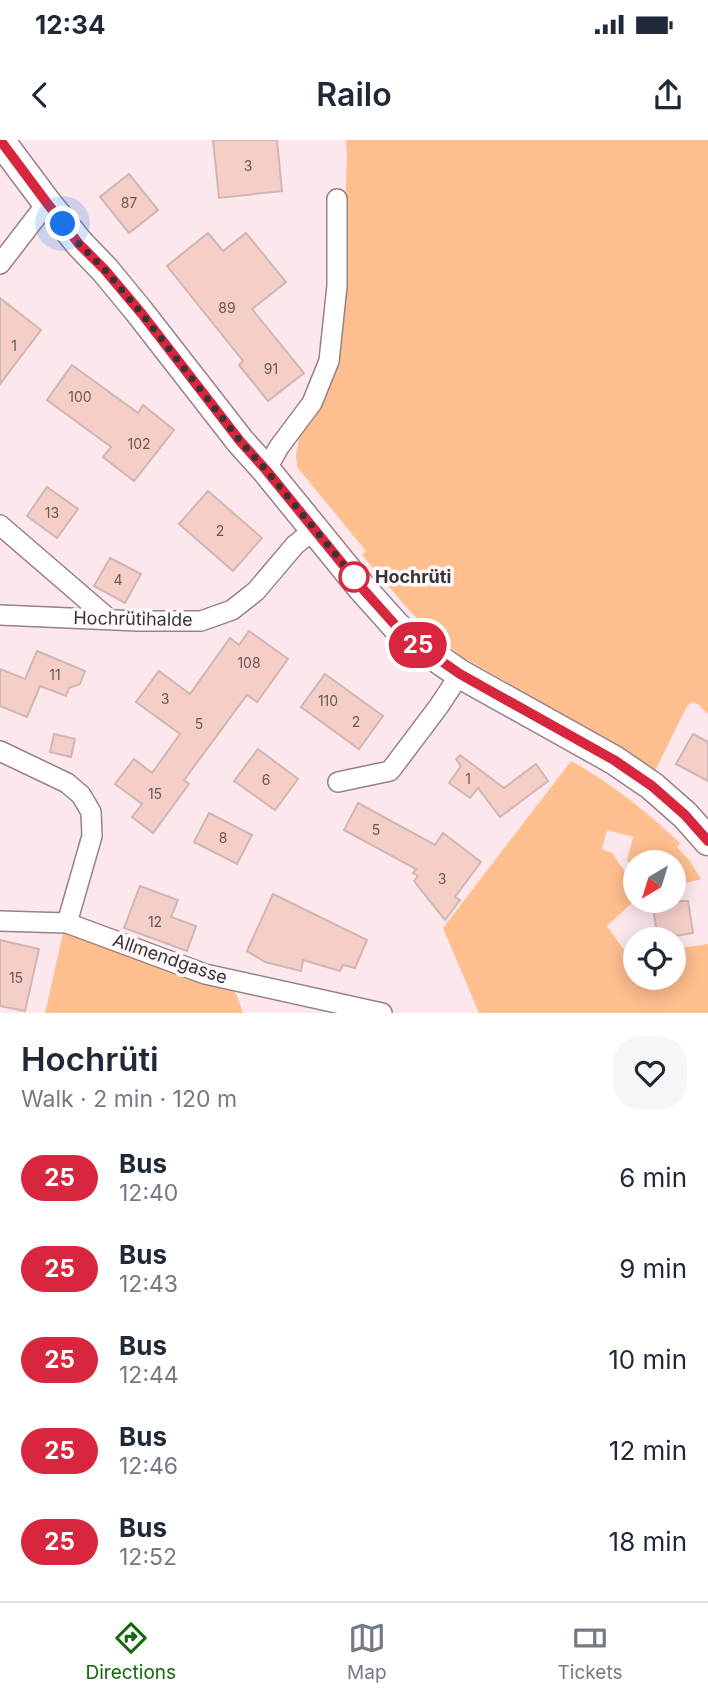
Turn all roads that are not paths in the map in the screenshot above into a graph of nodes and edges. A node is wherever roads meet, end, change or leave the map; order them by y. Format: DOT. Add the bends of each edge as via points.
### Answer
graph roads {
  1 [pos="1,140"];
  2 [pos="337,199"];
  3 [pos="47,203"];
  4 [pos="0,264"];
  5 [pos="266,470"];
  6 [pos="0,525"];
  7 [pos="315,528"];
  8 [pos="0,615"];
  9 [pos="109,619"];
  10 [pos="460,674"];
  11 [pos="0,751"];
  12 [pos="338,782"];
  13 [pos="708,841"];
  14 [pos="0,921"];
  15 [pos="68,923"];
  16 [pos="382,1013"];
  1 -- 3 [label="street"];
  2 -- 5 [label="street" via="337,286 330,361 312,403"];
  3 -- 4 [label="street"];
  3 -- 5 [label="street"];
  5 -- 7 [label="street"];
  6 -- 9 [label="street"];
  7 -- 9 [label="street, Hochrütihalde" via="232,610 201,621"];
  7 -- 10 [label="street" via="397,627"];
  8 -- 9 [label="street, Hochrütihalde"];
  10 -- 12 [label="street" via="390,771"];
  10 -- 13 [label="street" via="614,760 652,786"];
  11 -- 15 [label="street" via="67,783 91,812 92,836"];
  14 -- 15 [label="street, Allmendgasse"];
  15 -- 16 [label="street, Allmendgasse" via="205,974"];
}
